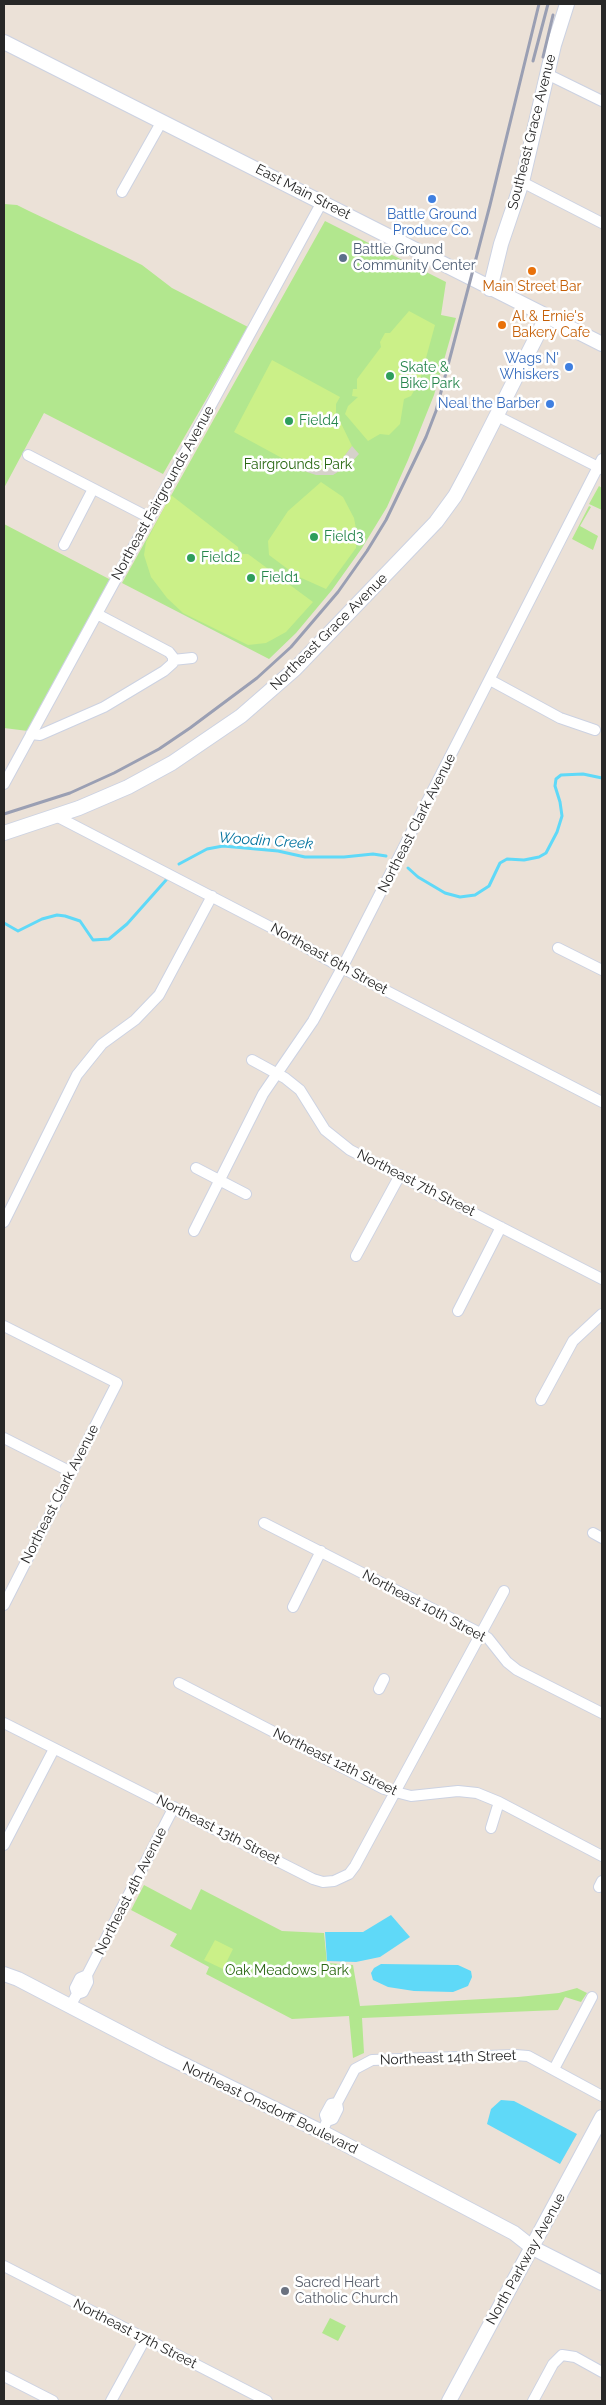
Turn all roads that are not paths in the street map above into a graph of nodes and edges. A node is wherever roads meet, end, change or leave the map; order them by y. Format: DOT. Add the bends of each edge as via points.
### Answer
graph roads {
  1 [pos="567,4"];
  2 [pos="4,42"];
  3 [pos="547,74"];
  4 [pos="602,101"];
  5 [pos="162,121"];
  6 [pos="522,182"];
  7 [pos="122,192"];
  8 [pos="322,202"];
  9 [pos="602,223"];
  10 [pos="490,289"];
  11 [pos="548,316"];
  12 [pos="602,344"];
  13 [pos="497,416"];
  14 [pos="28,455"];
  15 [pos="601,465"];
  16 [pos="93,489"];
  17 [pos="150,518"];
  18 [pos="64,545"];
  19 [pos="97,614"];
  20 [pos="192,658"];
  21 [pos="173,660"];
  22 [pos="490,680"];
  23 [pos="595,730"];
  24 [pos="31,734"];
  25 [pos="4,784"];
  26 [pos="56,816"];
  27 [pos="4,833"];
  28 [pos="212,896"];
  29 [pos="558,948"];
  30 [pos="342,968"];
  31 [pos="602,970"];
  32 [pos="252,1060"];
  33 [pos="276,1073"];
  34 [pos="602,1102"];
  35 [pos="196,1168"];
  36 [pos="400,1175"];
  37 [pos="220,1180"];
  38 [pos="246,1194"];
  39 [pos="4,1222"];
  40 [pos="502,1227"];
  41 [pos="194,1231"];
  42 [pos="356,1256"];
  43 [pos="602,1279"];
  44 [pos="458,1311"];
  45 [pos="602,1314"];
  46 [pos="4,1326"];
  47 [pos="541,1400"];
  48 [pos="4,1438"];
  49 [pos="71,1472"];
  50 [pos="264,1523"];
  51 [pos="321,1551"];
  52 [pos="504,1591"];
  53 [pos="4,1605"];
  54 [pos="293,1607"];
  55 [pos="480,1633"];
  56 [pos="384,1679"];
  57 [pos="179,1683"];
  58 [pos="379,1689"];
  59 [pos="602,1713"];
  60 [pos="4,1723"];
  61 [pos="54,1750"];
  62 [pos="395,1793"];
  63 [pos="499,1802"];
  64 [pos="174,1807"];
  65 [pos="491,1828"];
  66 [pos="4,1845"];
  67 [pos="602,1856"];
  68 [pos="4,1974"];
  69 [pos="592,1997"];
  70 [pos="74,2000"];
  71 [pos="554,2069"];
  72 [pos="602,2096"];
  73 [pos="602,2117"];
  74 [pos="324,2127"];
  75 [pos="533,2248"];
  76 [pos="4,2266"];
  77 [pos="602,2283"];
  78 [pos="145,2339"];
  79 [pos="602,2372"];
  80 [pos="4,2376"];
  81 [pos="53,2401"];
  82 [pos="111,2401"];
  83 [pos="267,2401"];
  84 [pos="449,2401"];
  85 [pos="533,2401"];
  1 -- 3 [label="main road, Southeast Grace Avenue"];
  2 -- 5 [label="main road, East Main Street"];
  3 -- 4 [label="street"];
  3 -- 6 [label="main road, Southeast Grace Avenue"];
  5 -- 7 [label="street"];
  5 -- 8 [label="main road, East Main Street"];
  6 -- 9 [label="street"];
  6 -- 10 [label="main road, Southeast Grace Avenue"];
  8 -- 10 [label="main road, East Main Street"];
  8 -- 17 [label="street, Northeast Fairgrounds Avenue"];
  10 -- 11 [label="main road, East Main Street"];
  11 -- 12 [label="main road, East Main Street"];
  11 -- 13 [label="main road, Northeast Grace Avenue"];
  13 -- 15 [label="street"];
  13 -- 26 [label="main road, Northeast Grace Avenue" via="454,496 436,522 270,692 172,763 128,787"];
  14 -- 16 [label="street"];
  15 -- 22 [label="street, Northeast Clark Avenue"];
  16 -- 17 [label="street"];
  16 -- 18 [label="street"];
  17 -- 19 [label="street, Northeast Fairgrounds Avenue"];
  19 -- 21 [label="street" via="169,652"];
  19 -- 24 [label="street, Northeast Fairgrounds Avenue"];
  20 -- 21 [label="street"];
  21 -- 24 [label="street" via="168,668 104,707 40,735"];
  22 -- 23 [label="street" via="560,718"];
  22 -- 30 [label="street, Northeast Clark Avenue"];
  24 -- 25 [label="street, Northeast Fairgrounds Avenue"];
  26 -- 27 [label="main road, Northeast Grace Avenue"];
  26 -- 28 [label="street, Northeast 6th Street"];
  28 -- 30 [label="street, Northeast 6th Street"];
  28 -- 39 [label="street" via="159,995 135,1020 102,1044 78,1075"];
  29 -- 31 [label="street"];
  30 -- 33 [label="street, Northeast Clark Avenue" via="313,1021"];
  30 -- 34 [label="street, Northeast 6th Street"];
  32 -- 33 [label="street, Northeast 7th Street"];
  33 -- 36 [label="street, Northeast 7th Street" via="292,1082 306,1098 320,1124 331,1136 350,1150"];
  33 -- 37 [label="street, Northeast Clark Avenue"];
  35 -- 37 [label="street"];
  36 -- 40 [label="street, Northeast 7th Street"];
  36 -- 42 [label="street"];
  37 -- 38 [label="street"];
  37 -- 41 [label="street, Northeast Clark Avenue"];
  40 -- 43 [label="street, Northeast 7th Street"];
  40 -- 44 [label="street"];
  45 -- 47 [label="street" via="573,1341"];
  46 -- 49 [label="street, Northeast Clark Avenue" via="117,1383"];
  48 -- 49 [label="street"];
  49 -- 53 [label="street, Northeast Clark Avenue"];
  50 -- 51 [label="street, Northeast 10th Street"];
  51 -- 54 [label="street"];
  51 -- 55 [label="street, Northeast 10th Street"];
  52 -- 55 [label="street, Northeast 13th Street"];
  55 -- 59 [label="street, Northeast 10th Street" via="518,1670"];
  55 -- 62 [label="street, Northeast 13th Street"];
  56 -- 58 [label="street"];
  57 -- 62 [label="street, Northeast 12th Street"];
  60 -- 61 [label="street, Northeast 13th Street"];
  61 -- 64 [label="street, Northeast 13th Street"];
  61 -- 66 [label="street"];
  62 -- 63 [label="street, Northeast 12th Street" via="421,1796 448,1791 467,1792"];
  62 -- 64 [label="street, Northeast 13th Street" via="353,1870 344,1878 329,1882 314,1879"];
  63 -- 65 [label="street"];
  63 -- 67 [label="street, Northeast 12th Street"];
  64 -- 70 [label="street, Northeast 4th Avenue" via="87,1975 80,1978"];
  68 -- 70 [label="main road, Northeast Onsdorff Boulevard"];
  69 -- 71 [label="street"];
  70 -- 74 [label="main road, Northeast Onsdorff Boulevard"];
  71 -- 72 [label="street, Northeast 14th Street"];
  71 -- 74 [label="street, Northeast 14th Street" via="528,2056 515,2055 372,2060 355,2069 337,2103 331,2104 325,2115"];
  73 -- 75 [label="main road, North Parkway Avenue"];
  74 -- 75 [label="main road, Northeast Onsdorff Boulevard" via="514,2233"];
  75 -- 77 [label="main road, Northeast Onsdorff Boulevard"];
  75 -- 84 [label="main road, North Parkway Avenue"];
  76 -- 78 [label="street, Northeast 17th Street"];
  78 -- 82 [label="street"];
  78 -- 83 [label="street, Northeast 17th Street"];
  79 -- 85 [label="street" via="575,2357 562,2355 553,2364"];
  80 -- 81 [label="street"];
}
